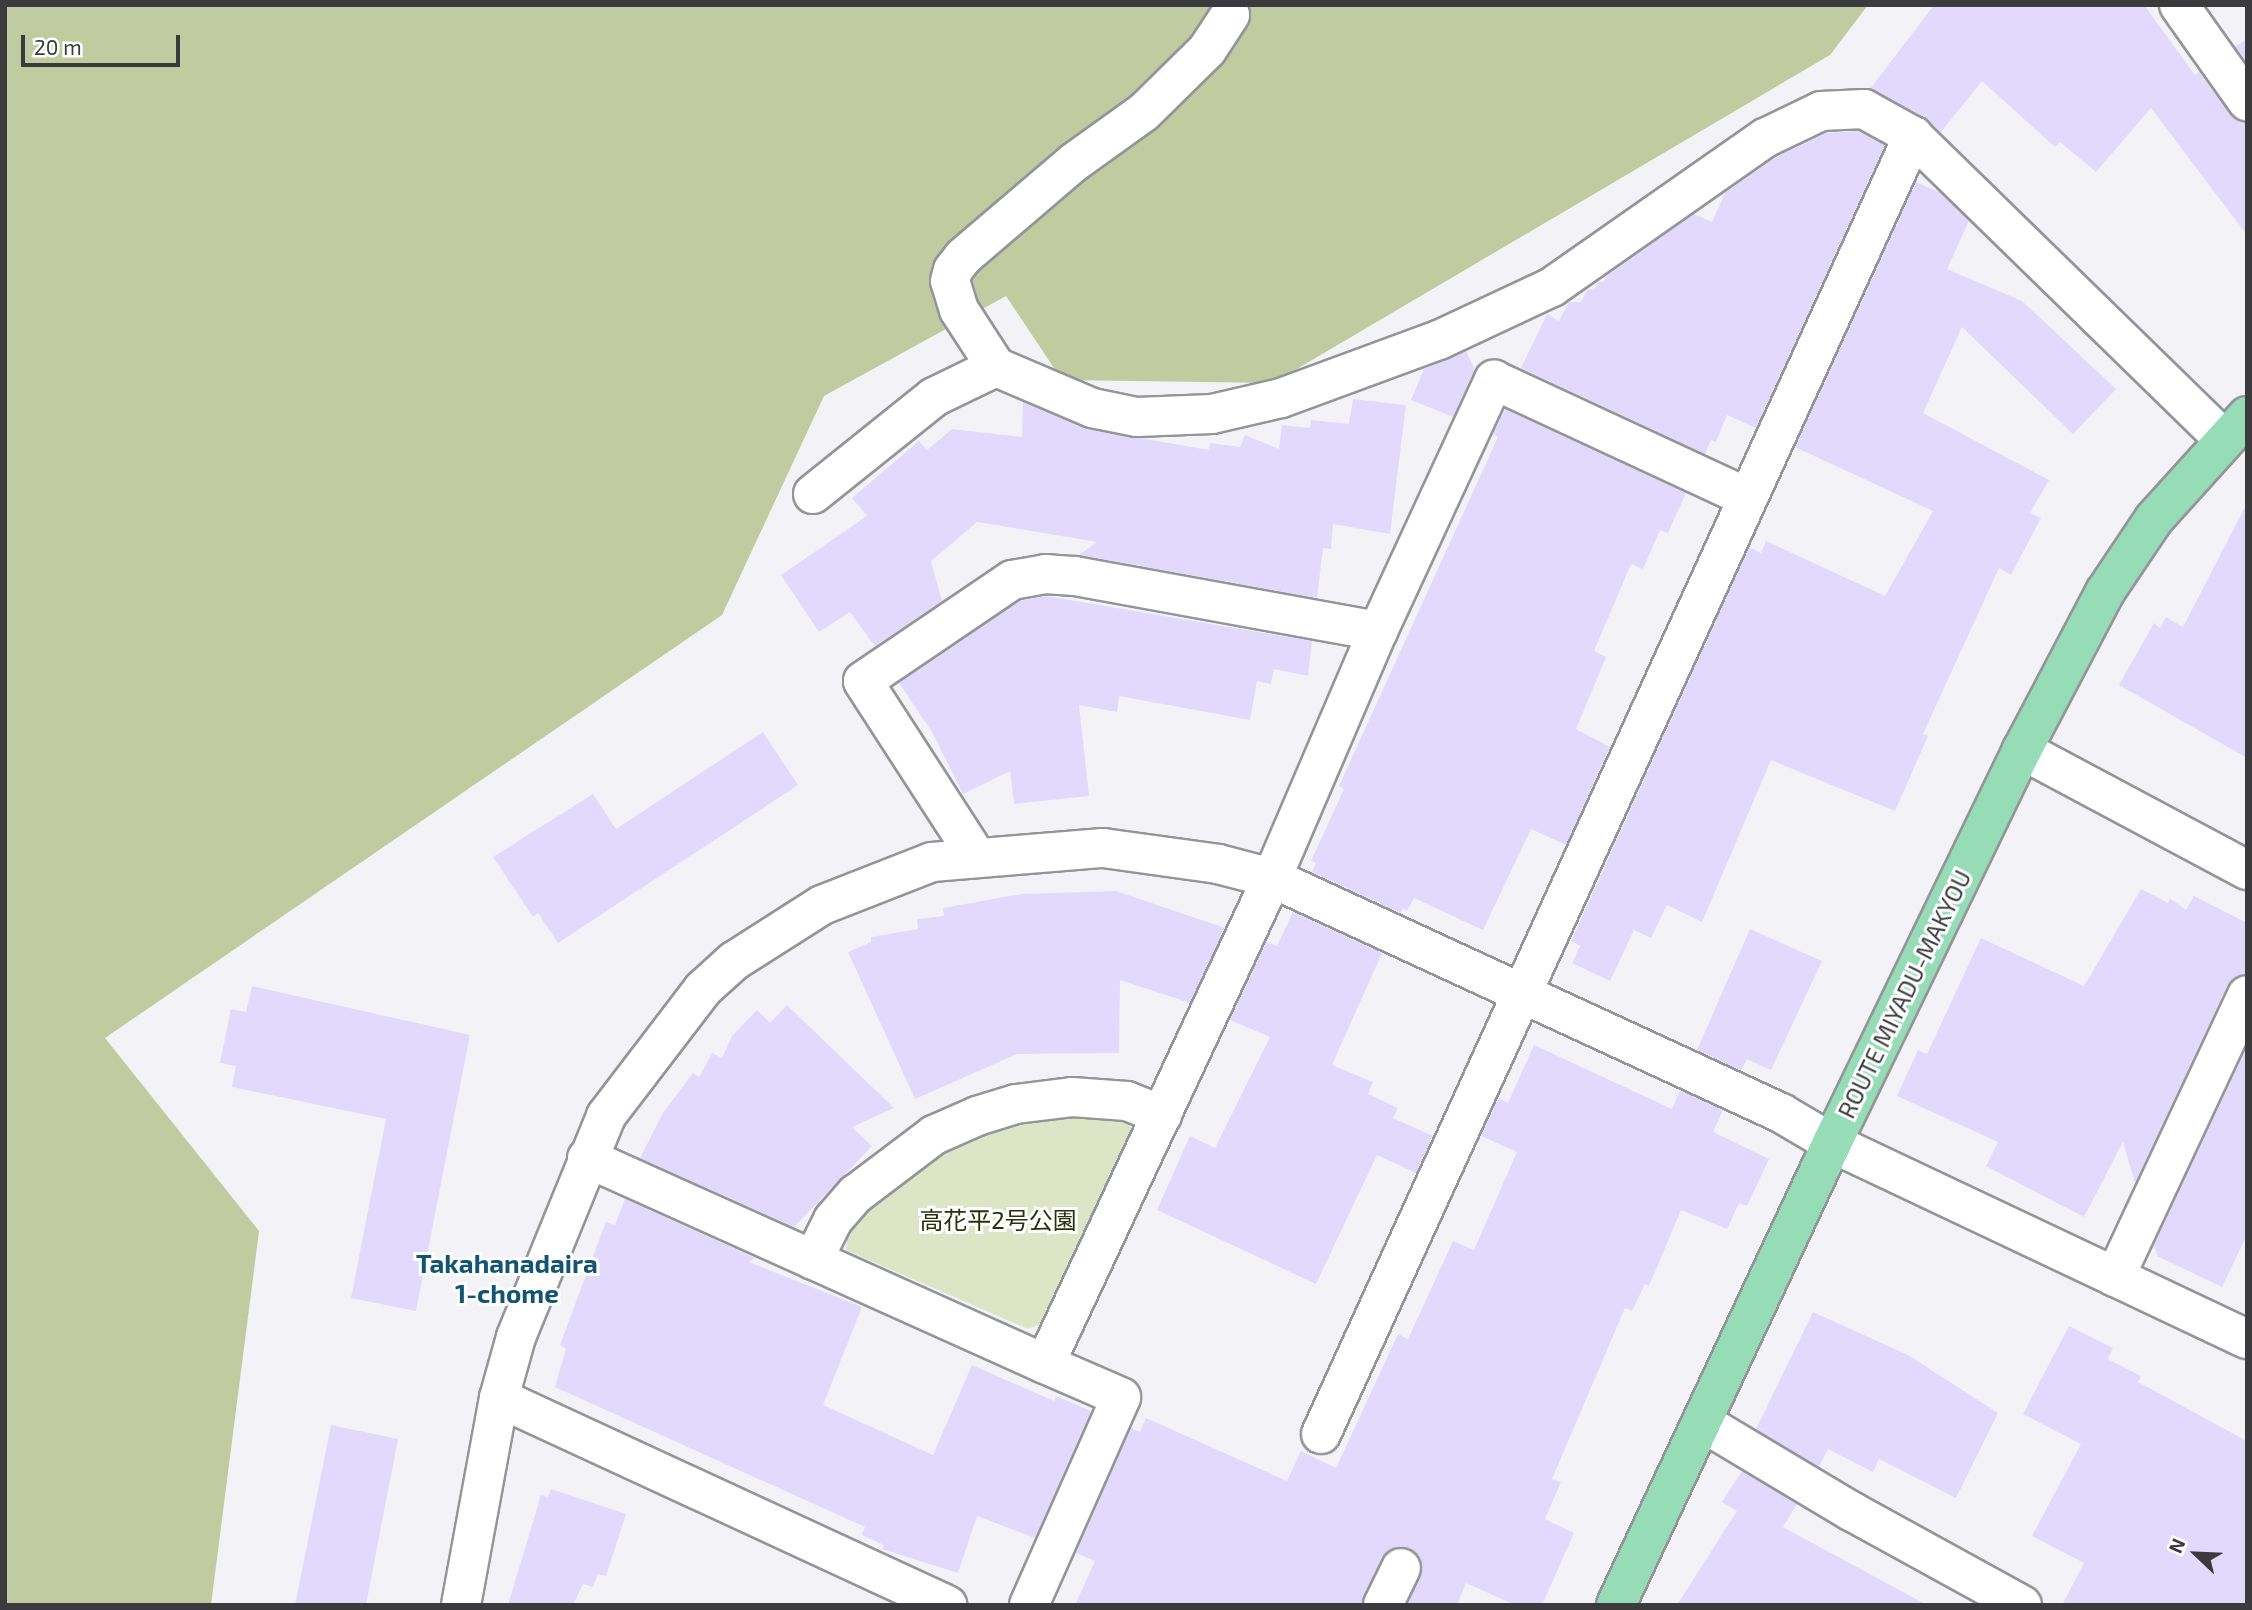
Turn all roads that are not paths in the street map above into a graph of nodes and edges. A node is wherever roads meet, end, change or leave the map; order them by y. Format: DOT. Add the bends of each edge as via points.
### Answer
graph roads {
  1 [pos="2179,5"];
  2 [pos="1230,15"];
  3 [pos="2247,101"];
  4 [pos="1913,136"];
  5 [pos="996,367"];
  6 [pos="2235,427"];
  7 [pos="813,494"];
  8 [pos="1746,497"];
  9 [pos="1378,631"];
  10 [pos="2022,750"];
  11 [pos="976,856"];
  12 [pos="2247,870"];
  13 [pos="1272,878"];
  14 [pos="1520,994"];
  15 [pos="2247,995"];
  16 [pos="1161,1115"];
  17 [pos="1832,1143"];
  18 [pos="587,1158"];
  19 [pos="813,1260"];
  20 [pos="2115,1277"];
  21 [pos="2247,1339"];
  22 [pos="1045,1364"];
  23 [pos="499,1398"];
  24 [pos="1702,1422"];
  25 [pos="1321,1434"];
  26 [pos="1401,1568"];
  27 [pos="461,1605"];
  28 [pos="948,1605"];
  29 [pos="1029,1605"];
  30 [pos="1383,1605"];
  31 [pos="1616,1605"];
  32 [pos="2022,1605"];
  1 -- 3 [label="street"];
  2 -- 5 [label="street" via="1207,50 1144,112 1063,172 953,270 950,281 959,310"];
  4 -- 5 [label="street" via="1864,109 1821,111 1765,138 1552,287 1439,340 1281,398 1212,414 1137,417 1092,408"];
  4 -- 6 [label="street"];
  4 -- 8 [label="street" via="1766,464"];
  5 -- 7 [label="street" via="934,397"];
  6 -- 10 [label="main road, ROUTE MIYADU-MAKYOU" via="2154,519 2105,592"];
  8 -- 9 [label="street" via="1494,380"];
  8 -- 14 [label="street"];
  9 -- 11 [label="street" via="1075,576 1045,574 1012,580 863,681"];
  9 -- 13 [label="street"];
  10 -- 12 [label="street"];
  10 -- 17 [label="main road, ROUTE MIYADU-MAKYOU"];
  11 -- 13 [label="street" via="1103,848 1218,864"];
  11 -- 18 [label="street" via="932,862 888,876 822,905 734,961 703,989 665,1035 606,1116"];
  13 -- 14 [label="street"];
  13 -- 16 [label="street"];
  14 -- 17 [label="street" via="1781,1112"];
  14 -- 25 [label="street"];
  15 -- 20 [label="street"];
  16 -- 19 [label="street" via="1127,1101 1072,1097 1016,1104 976,1116 934,1135 856,1194 832,1220"];
  16 -- 22 [label="street"];
  17 -- 20 [label="street"];
  17 -- 24 [label="main road, ROUTE MIYADU-MAKYOU"];
  18 -- 19 [label="street"];
  18 -- 23 [label="street" via="516,1337"];
  19 -- 22 [label="street"];
  20 -- 21 [label="street"];
  22 -- 29 [label="street" via="1121,1397"];
  23 -- 27 [label="street"];
  23 -- 28 [label="street"];
  24 -- 31 [label="main road, ROUTE MIYADU-MAKYOU"];
  24 -- 32 [label="street"];
  26 -- 30 [label="street"];
}
